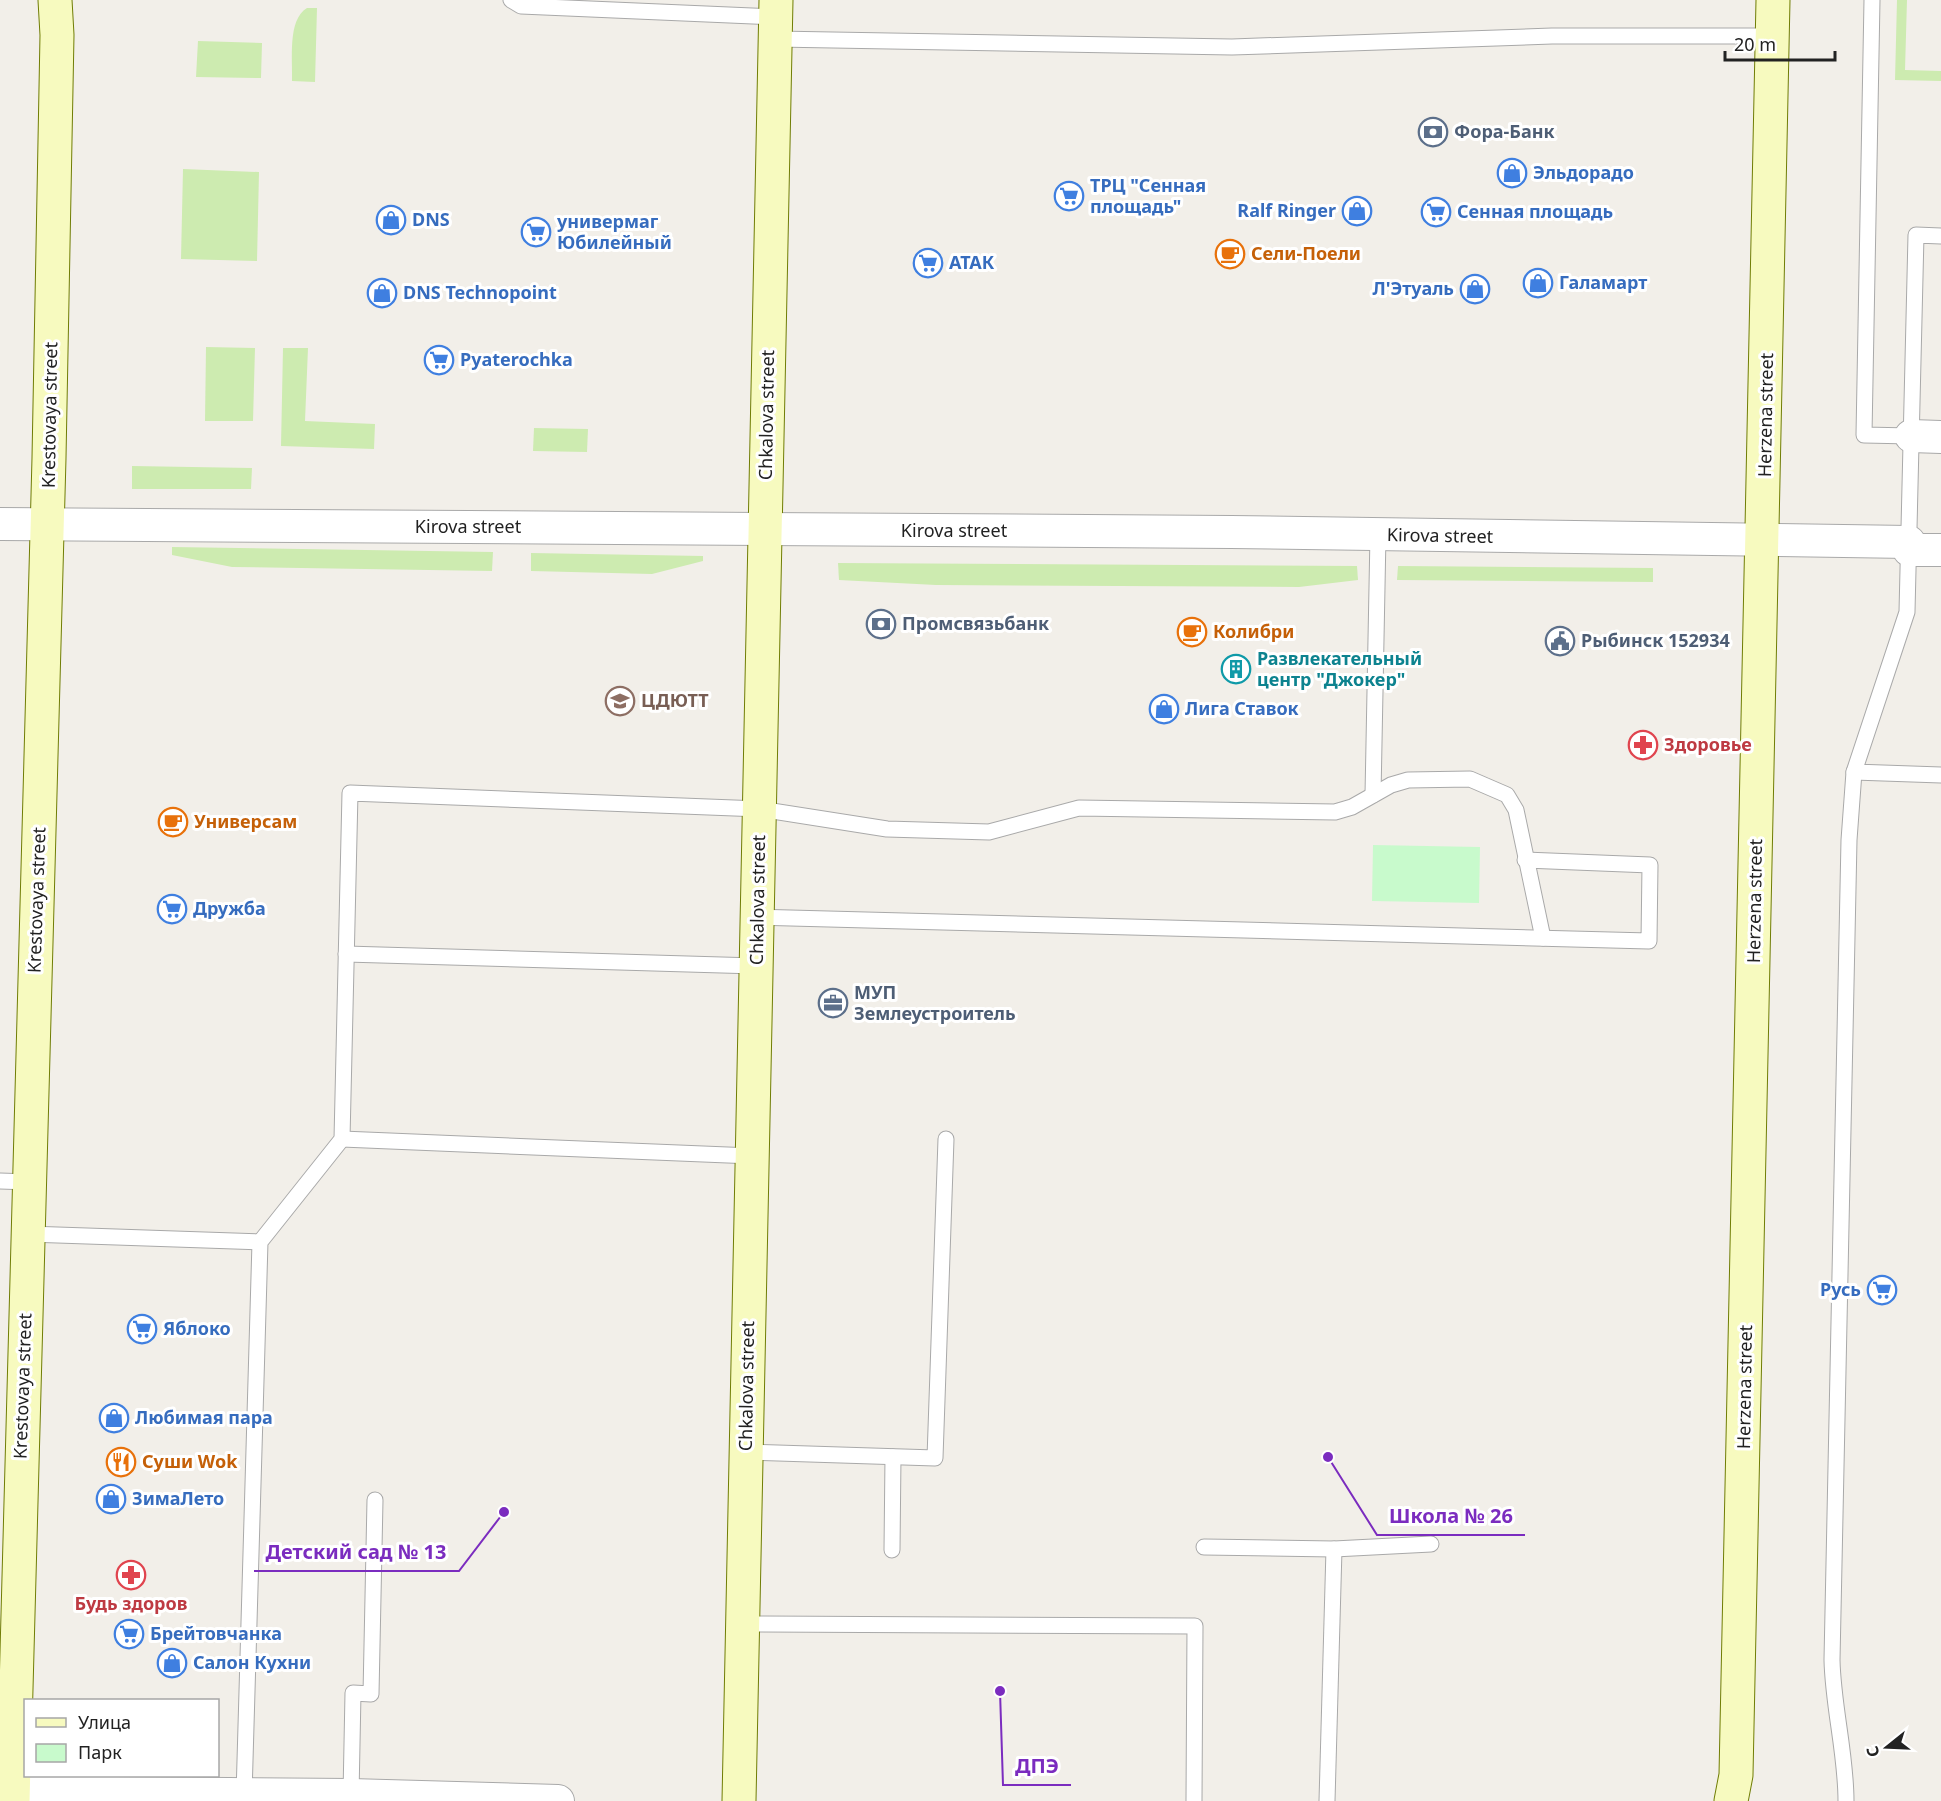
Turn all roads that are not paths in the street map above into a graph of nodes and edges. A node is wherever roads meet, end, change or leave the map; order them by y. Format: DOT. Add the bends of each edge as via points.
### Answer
graph roads {
  1 [pos="55,0"];
  2 [pos="511,0"];
  3 [pos="1773,0"];
  4 [pos="1872,0"];
  5 [pos="776,19"];
  6 [pos="1773,36"];
  7 [pos="1941,236"];
  8 [pos="1926,437"];
  9 [pos="0,524"];
  10 [pos="47,525"];
  11 [pos="765,531"];
  12 [pos="1378,536"];
  13 [pos="1762,539"];
  14 [pos="1909,546"];
  15 [pos="1941,550"];
  16 [pos="1854,772"];
  17 [pos="1941,775"];
  18 [pos="1373,795"];
  19 [pos="759,809"];
  20 [pos="1525,860"];
  21 [pos="757,917"];
  22 [pos="1543,938"];
  23 [pos="346,954"];
  24 [pos="756,966"];
  25 [pos="342,1139"];
  26 [pos="946,1139"];
  27 [pos="752,1156"];
  28 [pos="14,1181"];
  29 [pos="28,1234"];
  30 [pos="260,1242"];
  31 [pos="746,1452"];
  32 [pos="893,1457"];
  33 [pos="375,1500"];
  34 [pos="1431,1544"];
  35 [pos="1204,1547"];
  36 [pos="1334,1549"];
  37 [pos="892,1550"];
  38 [pos="742,1624"];
  39 [pos="9,1795"];
  40 [pos="244,1795"];
  41 [pos="351,1795"];
  42 [pos="156,1797"];
  43 [pos="306,1798"];
  44 [pos="558,1801"];
  45 [pos="739,1801"];
  46 [pos="1194,1801"];
  47 [pos="1327,1801"];
  48 [pos="1731,1801"];
  49 [pos="1846,1801"];
  1 -- 10 [label="street, Krestovaya street"];
  2 -- 5 [label="lane" via="521,6"];
  3 -- 6 [label="street, Herzena street"];
  4 -- 8 [label="lane" via="1864,435"];
  5 -- 6 [label="lane" via="1232,47 1552,36"];
  5 -- 11 [label="street, Chkalova street"];
  6 -- 13 [label="street, Herzena street"];
  7 -- 8 [label="lane" via="1916,235"];
  8 -- 14 [label="lane"];
  9 -- 10 [label="street, Kirova street"];
  10 -- 11 [label="street, Kirova street"];
  10 -- 28 [label="street, Krestovaya street"];
  11 -- 12 [label="street, Kirova street"];
  11 -- 19 [label="street, Chkalova street"];
  12 -- 13 [label="street, Kirova street"];
  12 -- 18 [label="lane"];
  13 -- 14 [label="street, Kirova street"];
  13 -- 48 [label="street, Herzena street" via="1737,1775"];
  14 -- 15 [label="street, Kirova street"];
  14 -- 16 [label="lane" via="1907,612"];
  16 -- 17 [label="lane"];
  16 -- 49 [label="lane" via="1849,840 1832,1660"];
  18 -- 19 [label="lane" via="1335,812 1079,808 988,832 887,829"];
  18 -- 20 [label="lane" via="1408,780 1470,780 1507,795 1516,810"];
  19 -- 21 [label="street, Chkalova street"];
  19 -- 23 [label="lane" via="350,794"];
  20 -- 22 [label="lane"];
  20 -- 22 [label="lane" via="1650,865 1649,941"];
  21 -- 22 [label="lane"];
  21 -- 24 [label="street, Chkalova street"];
  23 -- 24 [label="lane"];
  23 -- 25 [label="lane"];
  24 -- 27 [label="street, Chkalova street"];
  25 -- 27 [label="lane"];
  25 -- 30 [label="lane"];
  26 -- 32 [label="lane" via="935,1458"];
  27 -- 31 [label="street, Chkalova street"];
  28 -- 29 [label="street, Krestovaya street"];
  29 -- 30 [label="lane"];
  29 -- 39 [label="street, Krestovaya street"];
  30 -- 40 [label="lane"];
  31 -- 32 [label="lane"];
  31 -- 38 [label="street, Chkalova street"];
  32 -- 37 [label="lane"];
  33 -- 41 [label="lane" via="371,1694 352,1693"];
  34 -- 36 [label="lane"];
  35 -- 36 [label="lane"];
  36 -- 47 [label="lane"];
  38 -- 45 [label="street, Chkalova street"];
  38 -- 46 [label="lane" via="1195,1626"];
  39 -- 42 [label="street"];
  40 -- 42 [label="street"];
  40 -- 43 [label="street"];
  41 -- 43 [label="street"];
  41 -- 44 [label="street"];
}
